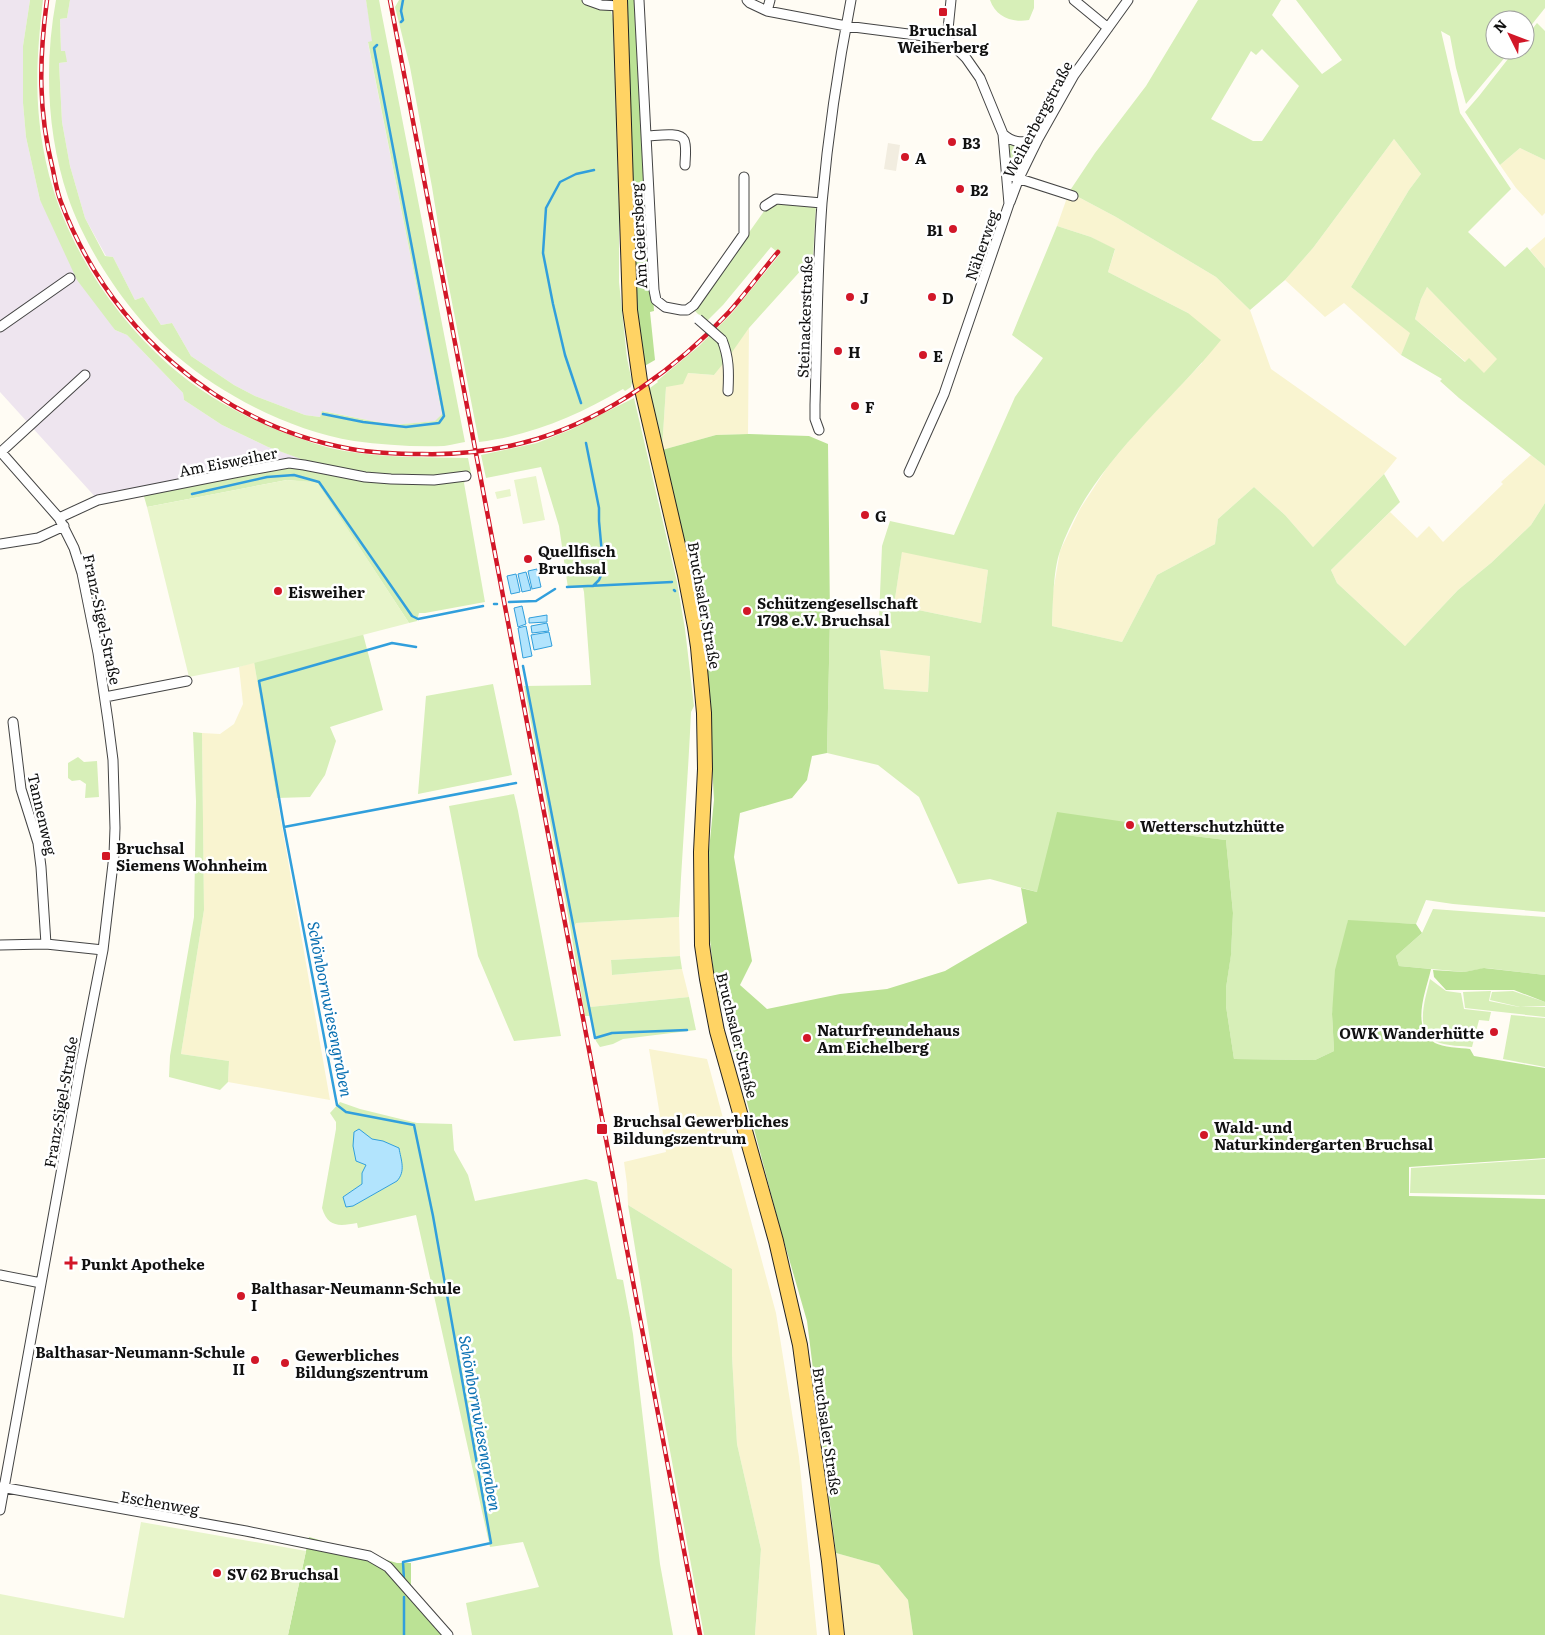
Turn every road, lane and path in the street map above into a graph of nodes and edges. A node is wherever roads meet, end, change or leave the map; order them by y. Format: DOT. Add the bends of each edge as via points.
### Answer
graph roads {
  1 [pos="587,0"];
  2 [pos="639,0"];
  3 [pos="747,0"];
  4 [pos="770,0"];
  5 [pos="851,0"];
  6 [pos="951,0"];
  7 [pos="1074,0"];
  8 [pos="1128,0"];
  9 [pos="620,3"];
  10 [pos="767,11"];
  11 [pos="846,26"];
  12 [pos="1108,28"];
  13 [pos="947,38"];
  14 [pos="1003,134"];
  15 [pos="646,136"];
  16 [pos="1038,139"];
  17 [pos="685,165"];
  18 [pos="1005,174"];
  19 [pos="744,177"];
  20 [pos="1019,178"];
  21 [pos="1073,196"];
  22 [pos="822,203"];
  23 [pos="1009,204"];
  24 [pos="765,206"];
  25 [pos="70,278"];
  26 [pos="687,310"];
  27 [pos="0,327"];
  28 [pos="86,375"];
  29 [pos="728,391"];
  30 [pos="819,430"];
  31 [pos="0,452"];
  32 [pos="909,472"];
  33 [pos="466,476"];
  34 [pos="61,522"];
  35 [pos="0,544"];
  36 [pos="187,681"];
  37 [pos="105,698"];
  38 [pos="13,722"];
  39 [pos="46,944"];
  40 [pos="0,945"];
  41 [pos="103,950"];
  42 [pos="0,1275"];
  43 [pos="42,1283"];
  44 [pos="2,1487"];
  45 [pos="0,1510"];
  46 [pos="448,1635"];
  47 [pos="837,1635"];
  1 -- 9 [label="street" via="599,4"];
  2 -- 15 [label="street, Am Geiersberg"];
  3 -- 10 [label="street"];
  4 -- 10 [label="street"];
  5 -- 11 [label="street, Steinackerstraße"];
  6 -- 13 [label="street"];
  7 -- 12 [label="street"];
  8 -- 12 [label="street, Weiherbergstraße"];
  9 -- 47 [label="main road, Bruchsaler Straße" via="630,310 640,381 685,575 698,647 704,714 702,945 723,1053 776,1241 800,1344"];
  10 -- 11 [label="street"];
  11 -- 13 [label="street"];
  11 -- 22 [label="street, Steinackerstraße" via="830,123"];
  12 -- 16 [label="street, Weiherbergstraße" via="1074,75"];
  13 -- 14 [label="street, Näherweg" via="980,78"];
  14 -- 16 [label="street" via="1019,143"];
  14 -- 18 [label="street, Näherweg"];
  15 -- 17 [label="street" via="684,138"];
  15 -- 26 [label="street, Am Geiersberg" via="656,300 665,307"];
  16 -- 20 [label="street, Weiherbergstraße"];
  18 -- 20 [label="street"];
  18 -- 23 [label="street, Näherweg"];
  19 -- 26 [label="street" via="744,234 694,305"];
  20 -- 21 [label="street"];
  20 -- 23 [label="street, Weiherbergstraße"];
  22 -- 24 [label="street" via="776,199"];
  22 -- 30 [label="street, Steinackerstraße" via="815,405"];
  23 -- 32 [label="street, Näherweg" via="944,394"];
  25 -- 27 [label="street"];
  26 -- 29 [label="street, Am Geiersberg, bridge" via="722,340 729,368"];
  28 -- 31 [label="street"];
  31 -- 34 [label="street, Franz-Sigel-Straße"];
  33 -- 34 [label="street, Am Eisweiher" via="434,480 391,479 289,464 98,500"];
  34 -- 35 [label="street, Am Eisweiher" via="38,538"];
  34 -- 37 [label="street, Franz-Sigel-Straße" via="82,573"];
  36 -- 37 [label="street, Franz-Sigel-Straße"];
  37 -- 41 [label="street, Franz-Sigel-Straße" via="113,760 115,828"];
  38 -- 39 [label="street, Tannenweg" via="21,788 38,843"];
  39 -- 40 [label="street"];
  39 -- 41 [label="street"];
  41 -- 43 [label="street, Franz-Sigel-Straße"];
  42 -- 43 [label="street"];
  43 -- 44 [label="street, Franz-Sigel-Straße"];
  44 -- 45 [label="street, Franz-Sigel-Straße"];
  44 -- 46 [label="street, Eschenweg" via="368,1556 388,1567"];
}
